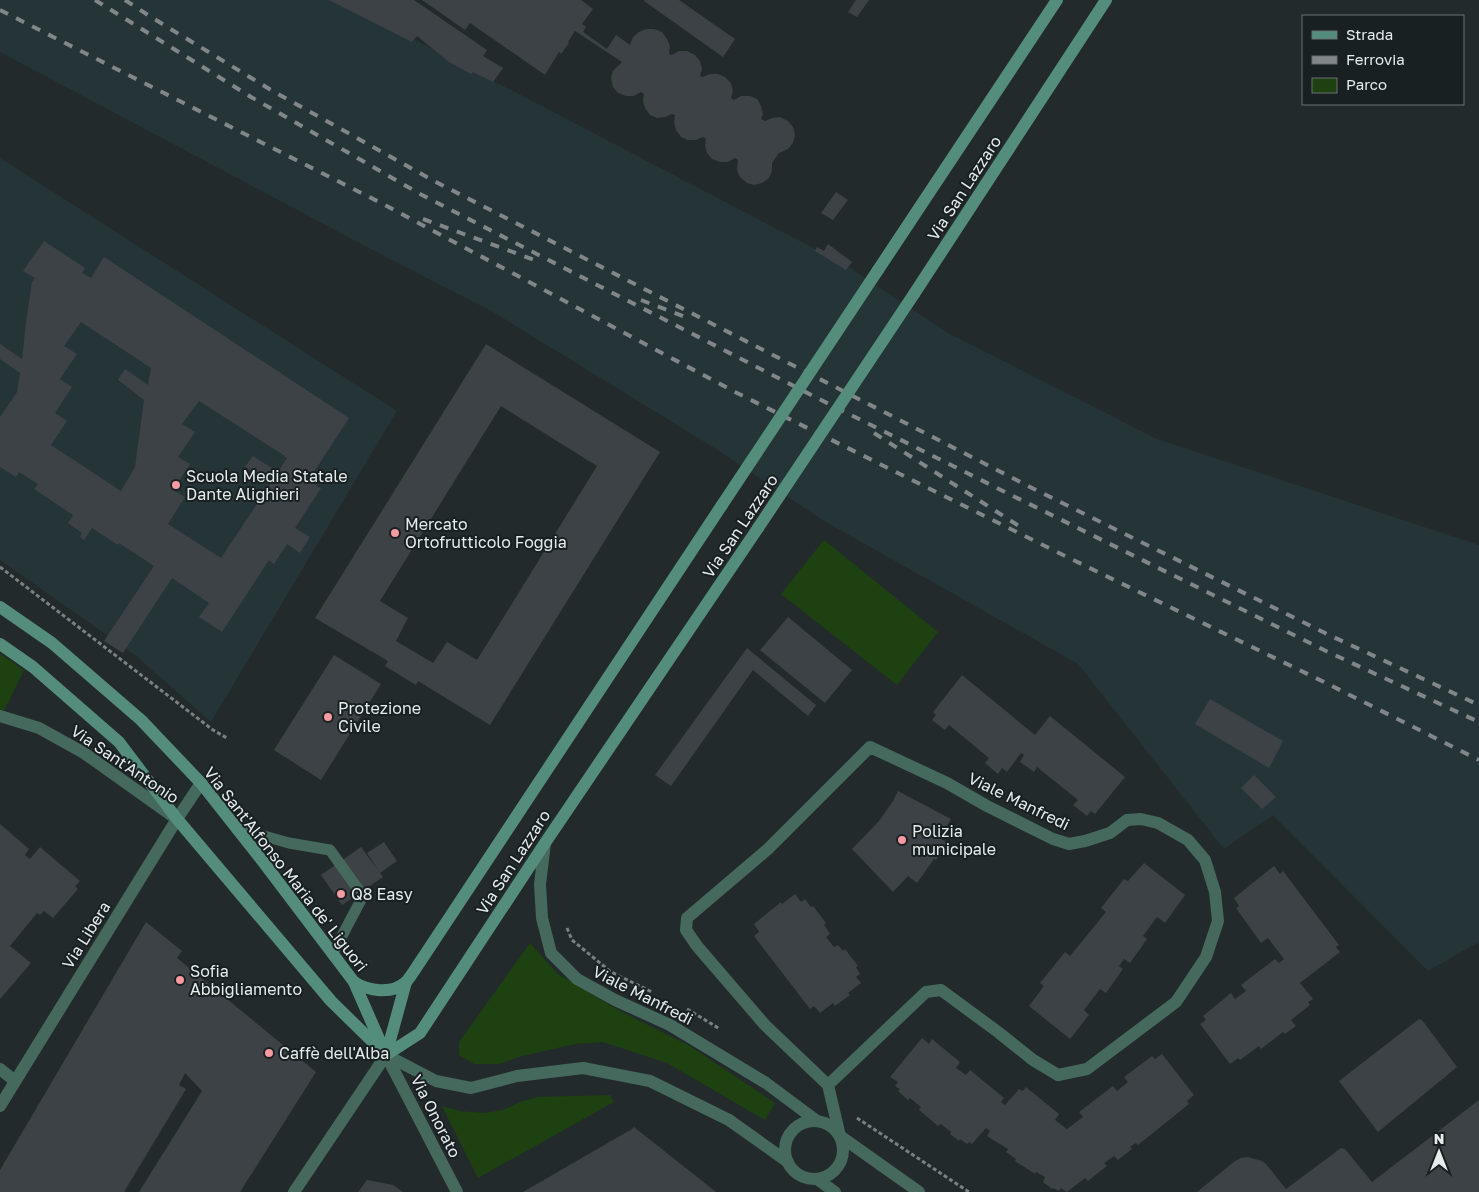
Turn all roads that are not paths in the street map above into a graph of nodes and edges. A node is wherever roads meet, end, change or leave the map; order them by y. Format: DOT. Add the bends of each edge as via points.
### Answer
graph roads {
  1 [pos="1057,0"];
  2 [pos="1106,0"];
  3 [pos="0,607"];
  4 [pos="0,644"];
  5 [pos="0,716"];
  6 [pos="201,783"];
  7 [pos="177,819"];
  8 [pos="236,828"];
  9 [pos="545,843"];
  10 [pos="333,953"];
  11 [pos="354,982"];
  12 [pos="406,982"];
  13 [pos="386,1055"];
  14 [pos="0,1069"];
  15 [pos="15,1081"];
  16 [pos="828,1085"];
  17 [pos="0,1106"];
  18 [pos="817,1121"];
  19 [pos="840,1136"];
  20 [pos="788,1162"];
  21 [pos="816,1179"];
  22 [pos="294,1192"];
  23 [pos="457,1192"];
  24 [pos="835,1192"];
  25 [pos="919,1192"];
  1 -- 12 [label="main road, Via San Lazzaro, bridge"];
  2 -- 9 [label="main road, Via San Lazzaro, bridge" via="914,294"];
  3 -- 6 [label="main road, Via Sant'Alfonso Maria de' Liguori" via="52,643 133,714"];
  4 -- 7 [label="main road" via="33,667 119,742"];
  5 -- 7 [label="street, Via Sant'Antonio" via="39,728 84,753"];
  6 -- 7 [label="street, Via Libera"];
  6 -- 8 [label="main road, Via Sant'Alfonso Maria de' Liguori"];
  7 -- 13 [label="main road" via="330,1001"];
  7 -- 15 [label="street, Via Libera"];
  8 -- 10 [label="main road, Via Sant'Alfonso Maria de' Liguori"];
  8 -- 10 [label="lane" via="330,850 364,896"];
  9 -- 13 [label="main road, Via San Lazzaro" via="420,1033"];
  9 -- 18 [label="street, Viale Manfredi" via="540,884 542,918 551,953 577,979 670,1025 766,1083"];
  10 -- 11 [label="main road, Via Sant'Alfonso Maria de' Liguori"];
  11 -- 12 [label="main road" via="380,990"];
  11 -- 13 [label="main road, Via Sant'Alfonso Maria de' Liguori"];
  12 -- 13 [label="main road, Via San Lazzaro"];
  13 -- 20 [label="street" via="436,1081 471,1088 518,1076 583,1068 650,1081 729,1120"];
  13 -- 22 [label="street, Via San Lazzaro"];
  13 -- 23 [label="street, Via Onorato"];
  14 -- 15 [label="street"];
  15 -- 17 [label="street, Via Libera"];
  16 -- 16 [label="street, Viale Manfredi" via="765,1025 703,953 686,930 687,918 768,849 870,747 1053,839 1069,844 1085,841 1110,834 1127,820 1141,819 1158,823 1188,840 1205,860 1215,892 1218,921 1206,957 1176,1002 1087,1069 1058,1075 940,990 926,992"];
  16 -- 19 [label="street"];
  18 -- 19 [label="street" via="834,1128"];
  18 -- 20 [label="street" via="798,1125 791,1132 785,1150"];
  19 -- 21 [label="street" via="843,1155 840,1164 826,1177"];
  19 -- 25 [label="street"];
  20 -- 21 [label="street" via="798,1174"];
  21 -- 24 [label="street"];
}
